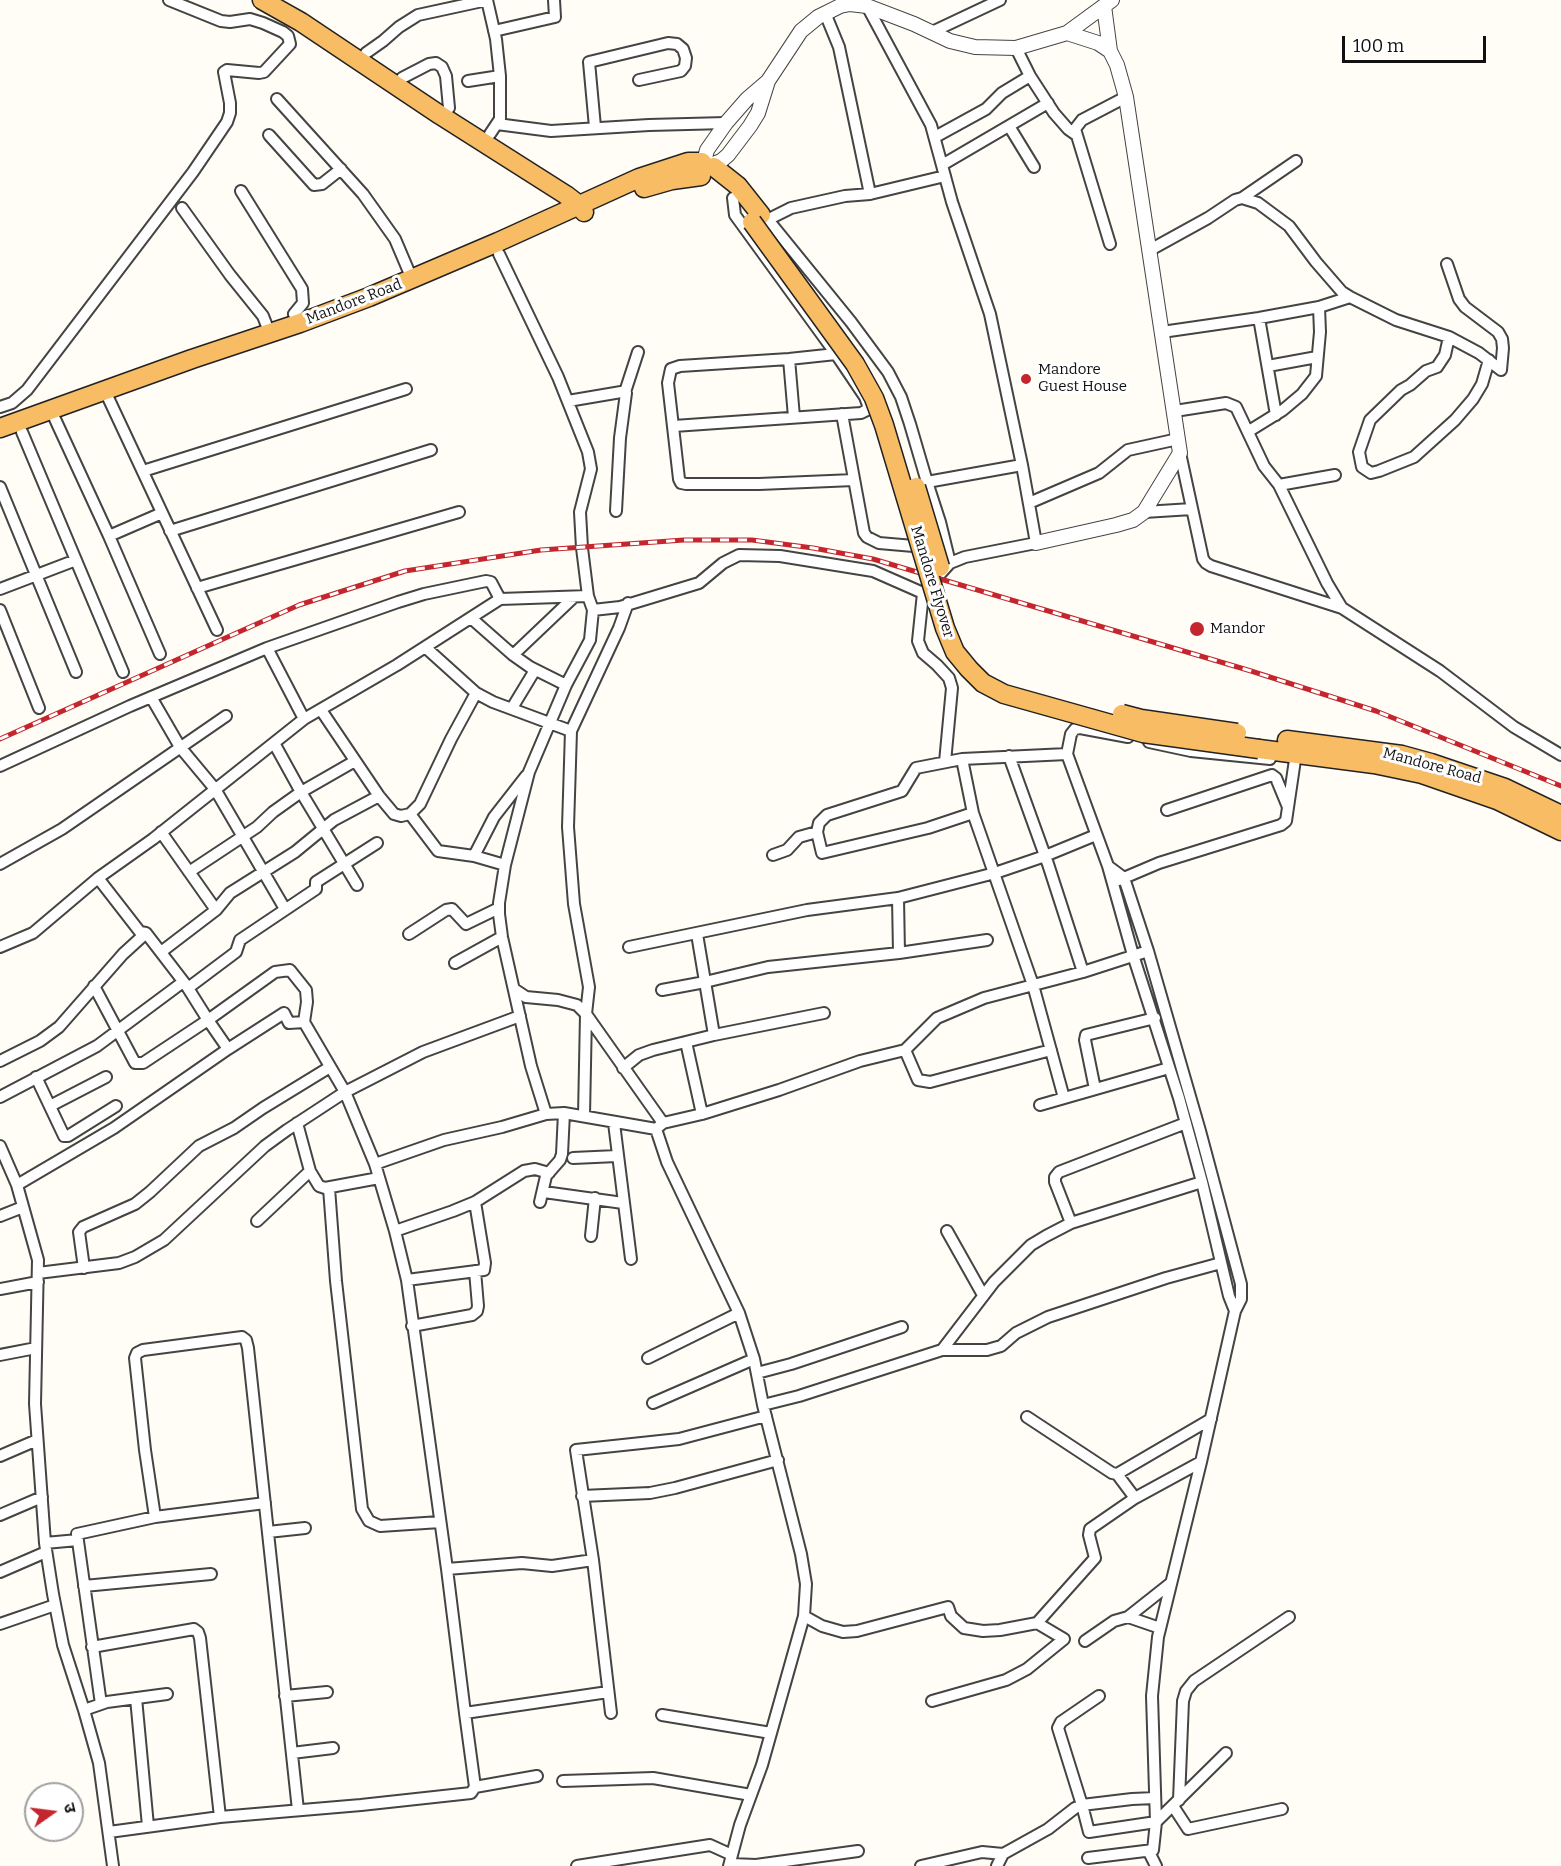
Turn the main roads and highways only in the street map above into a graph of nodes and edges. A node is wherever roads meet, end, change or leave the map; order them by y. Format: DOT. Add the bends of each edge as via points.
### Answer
graph roads {
  1 [pos="262,0"];
  2 [pos="279,0"];
  3 [pos="588,207"];
  4 [pos="107,396"];
  5 [pos="0,428"];
  6 [pos="0,440"];
  7 [pos="1296,752"];
  8 [pos="1561,815"];
  9 [pos="1561,831"];
  1 -- 3 [label="highway"];
  2 -- 3 [label="highway" via="449,108 494,129"];
  3 -- 4 [label="highway, Mandore Road"];
  3 -- 4 [label="highway, Mandore Road" via="499,254 374,308"];
  3 -- 7 [label="highway, Mandore Flyover, bridge" via="707,168 760,219 874,398 945,628 955,652 983,682 1004,694 1143,733 1259,742"];
  4 -- 5 [label="highway, Mandore Road"];
  4 -- 6 [label="highway, Mandore Road"];
  7 -- 8 [label="highway, Mandore Road" via="1402,755 1504,788"];
  7 -- 9 [label="highway" via="1422,774 1497,800"];
}
